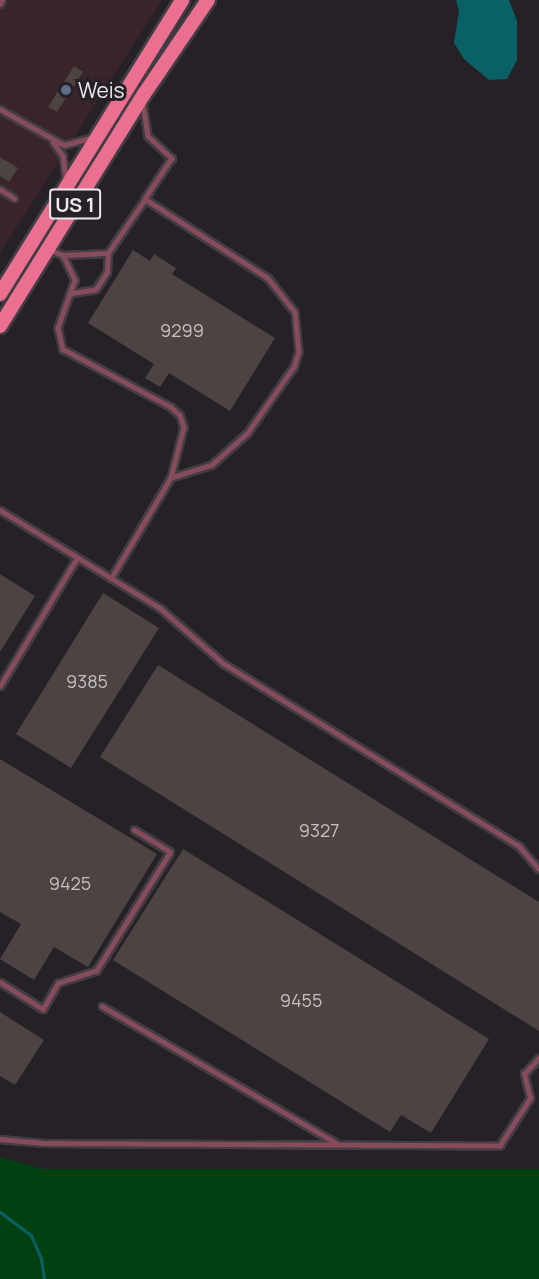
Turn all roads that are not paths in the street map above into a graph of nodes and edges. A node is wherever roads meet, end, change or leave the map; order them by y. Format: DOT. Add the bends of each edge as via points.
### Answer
graph roads {
  1 [pos="182,0"];
  2 [pos="208,0"];
  3 [pos="143,96"];
  4 [pos="0,110"];
  5 [pos="97,133"];
  6 [pos="53,142"];
  7 [pos="66,186"];
  8 [pos="0,189"];
  9 [pos="14,198"];
  10 [pos="145,199"];
  11 [pos="48,249"];
  12 [pos="108,253"];
  13 [pos="63,255"];
  14 [pos="72,293"];
  15 [pos="0,294"];
  16 [pos="0,326"];
  17 [pos="171,478"];
  18 [pos="0,510"];
  19 [pos="77,558"];
  20 [pos="111,579"];
  21 [pos="0,686"];
  22 [pos="134,830"];
  23 [pos="539,869"];
  24 [pos="0,982"];
  25 [pos="102,1006"];
  26 [pos="539,1058"];
  27 [pos="0,1139"];
  28 [pos="339,1144"];
  1 -- 5 [label="main road, US 1"];
  2 -- 3 [label="main road, US 1"];
  3 -- 10 [label="lane" via="148,136 172,158"];
  3 -- 11 [label="main road, US 1"];
  4 -- 6 [label="lane"];
  5 -- 6 [label="lane" via="75,145"];
  5 -- 7 [label="main road, US 1"];
  6 -- 7 [label="lane" via="64,159"];
  7 -- 15 [label="main road, US 1"];
  8 -- 9 [label="lane"];
  10 -- 12 [label="lane"];
  10 -- 17 [label="lane" via="267,278 295,312 300,335 294,367 248,433 212,465"];
  11 -- 13 [label="lane"];
  11 -- 16 [label="main road, US 1"];
  12 -- 13 [label="lane"];
  12 -- 14 [label="lane" via="107,272 96,289"];
  13 -- 14 [label="lane" via="73,270"];
  14 -- 17 [label="lane" via="58,328 63,349 180,415 183,442"];
  17 -- 20 [label="lane"];
  18 -- 19 [label="lane"];
  19 -- 20 [label="lane"];
  19 -- 21 [label="lane"];
  20 -- 23 [label="lane" via="159,608 223,663 519,846"];
  22 -- 24 [label="lane" via="170,852 96,971 58,983 43,1009"];
  25 -- 28 [label="lane"];
  26 -- 28 [label="lane" via="524,1074 530,1098 500,1144"];
  27 -- 28 [label="lane" via="44,1143"];
}
